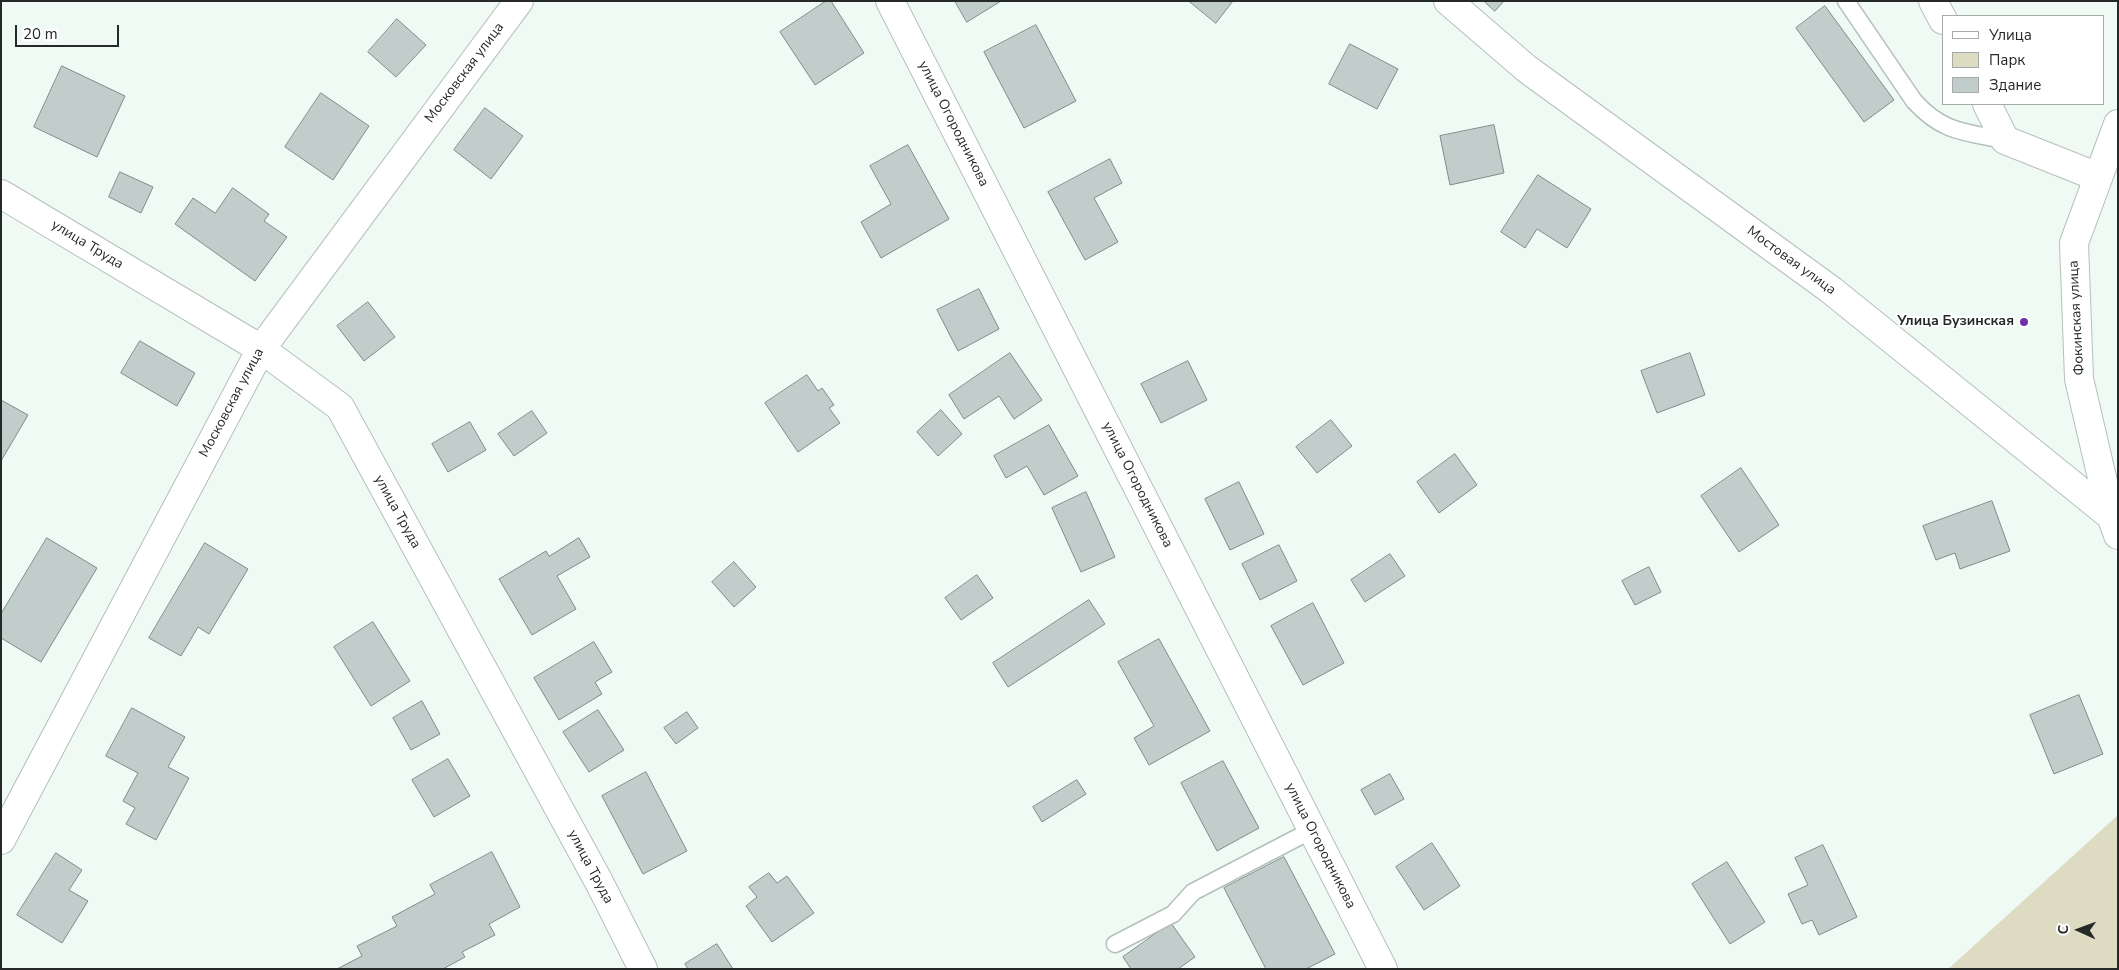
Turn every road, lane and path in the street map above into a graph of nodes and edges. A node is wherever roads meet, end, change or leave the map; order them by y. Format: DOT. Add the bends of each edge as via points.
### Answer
graph roads {
  1 [pos="518,1"];
  2 [pos="890,1"];
  3 [pos="1448,1"];
  4 [pos="1846,1"];
  5 [pos="1933,1"];
  6 [pos="1942,18"];
  7 [pos="1987,105"];
  8 [pos="2118,124"];
  9 [pos="2005,140"];
  10 [pos="2098,177"];
  11 [pos="1,194"];
  12 [pos="261,348"];
  13 [pos="2115,525"];
  14 [pos="1312,830"];
  15 [pos="1,840"];
  16 [pos="1116,944"];
  17 [pos="644,969"];
  18 [pos="1383,969"];
  1 -- 12 [label="street, Московская улица"];
  2 -- 14 [label="street, улица Огородникова"];
  3 -- 13 [label="street, Мостовая улица" via="1527,69 1831,290"];
  4 -- 9 [label="lane" via="1927,116 1957,131"];
  5 -- 6 [label="street"];
  7 -- 9 [label="street"];
  8 -- 10 [label="street, Фокинская улица"];
  9 -- 10 [label="street"];
  10 -- 13 [label="street, Фокинская улица" via="2074,243 2079,379"];
  11 -- 12 [label="street, улица Труда"];
  12 -- 15 [label="street, Московская улица"];
  12 -- 17 [label="street, улица Труда" via="340,407"];
  14 -- 16 [label="lane" via="1193,892 1173,914"];
  14 -- 18 [label="street, улица Огородникова"];
}
